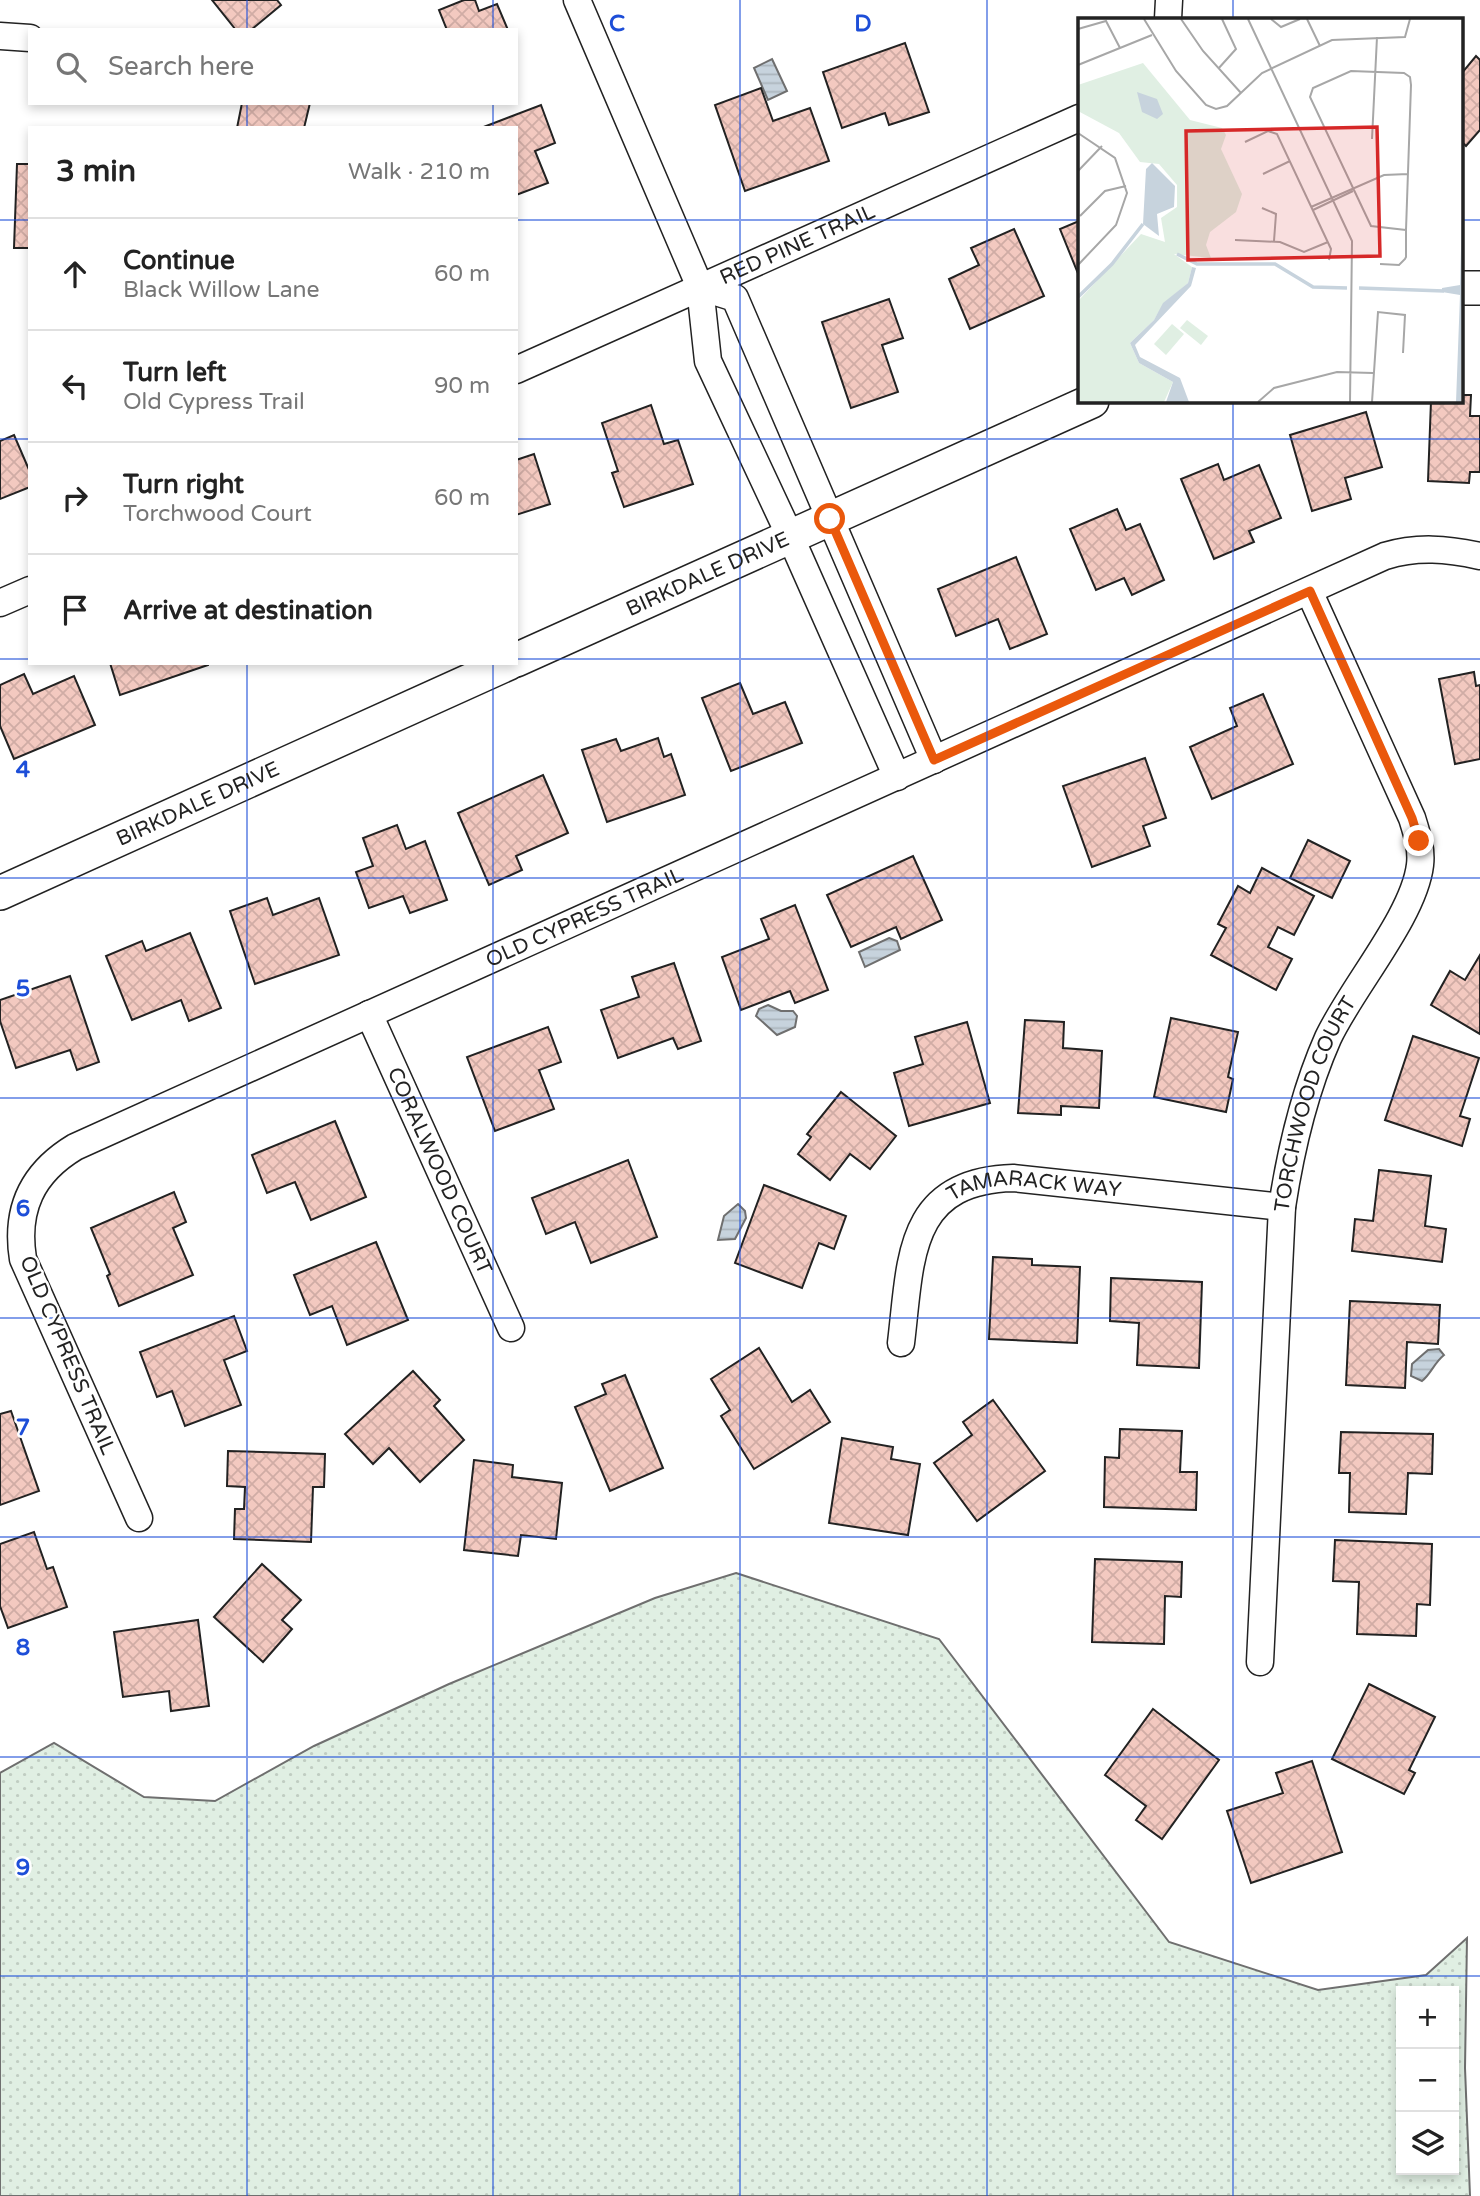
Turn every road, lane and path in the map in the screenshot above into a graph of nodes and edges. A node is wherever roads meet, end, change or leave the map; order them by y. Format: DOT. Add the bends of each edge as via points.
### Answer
graph roads {
  1 [pos="577,0"];
  2 [pos="1169,0"];
  3 [pos="1168,18"];
  4 [pos="0,36"];
  5 [pos="28,38"];
  6 [pos="1078,118"];
  7 [pos="700,287"];
  8 [pos="1462,288"];
  9 [pos="1480,288"];
  10 [pos="518,369"];
  11 [pos="1090,402"];
  12 [pos="830,519"];
  13 [pos="790,536"];
  14 [pos="1480,556"];
  15 [pos="28,591"];
  16 [pos="1310,591"];
  17 [pos="0,603"];
  18 [pos="518,659"];
  19 [pos="505,665"];
  20 [pos="934,760"];
  21 [pos="897,777"];
  22 [pos="0,893"];
  23 [pos="369,1014"];
  24 [pos="1282,1207"];
  25 [pos="511,1328"];
  26 [pos="901,1343"];
  27 [pos="139,1518"];
  28 [pos="1260,1662"];
  1 -- 7 [label="street"];
  2 -- 3 [label="street"];
  4 -- 5 [label="street"];
  6 -- 7 [label="street, RED PINE TRAIL"];
  7 -- 10 [label="street, RED PINE TRAIL"];
  7 -- 12 [label="street" via="735,298"];
  7 -- 13 [label="street" via="708,361"];
  8 -- 9 [label="street"];
  11 -- 12 [label="street, BIRKDALE DRIVE"];
  12 -- 13 [label="street, BIRKDALE DRIVE"];
  12 -- 20 [label="street"];
  13 -- 18 [label="street, BIRKDALE DRIVE"];
  13 -- 21 [label="street"];
  14 -- 16 [label="street, OLD CYPRESS TRAIL" via="1452,550 1406,550"];
  15 -- 17 [label="street"];
  16 -- 20 [label="street, OLD CYPRESS TRAIL"];
  16 -- 24 [label="street, TORCHWOOD COURT" via="1412,818 1421,863 1408,906 1329,1037 1301,1111"];
  19 -- 22 [label="street, BIRKDALE DRIVE"];
  20 -- 21 [label="street, OLD CYPRESS TRAIL"];
  21 -- 23 [label="street, OLD CYPRESS TRAIL"];
  23 -- 25 [label="street, CORALWOOD COURT"];
  23 -- 27 [label="street, OLD CYPRESS TRAIL" via="75,1147 56,1159 28,1193 19,1237 23,1259"];
  24 -- 26 [label="street, TAMARACK WAY" via="1013,1178 970,1184 950,1195 920,1228 912,1248"];
  24 -- 28 [label="street, TORCHWOOD COURT"];
}
